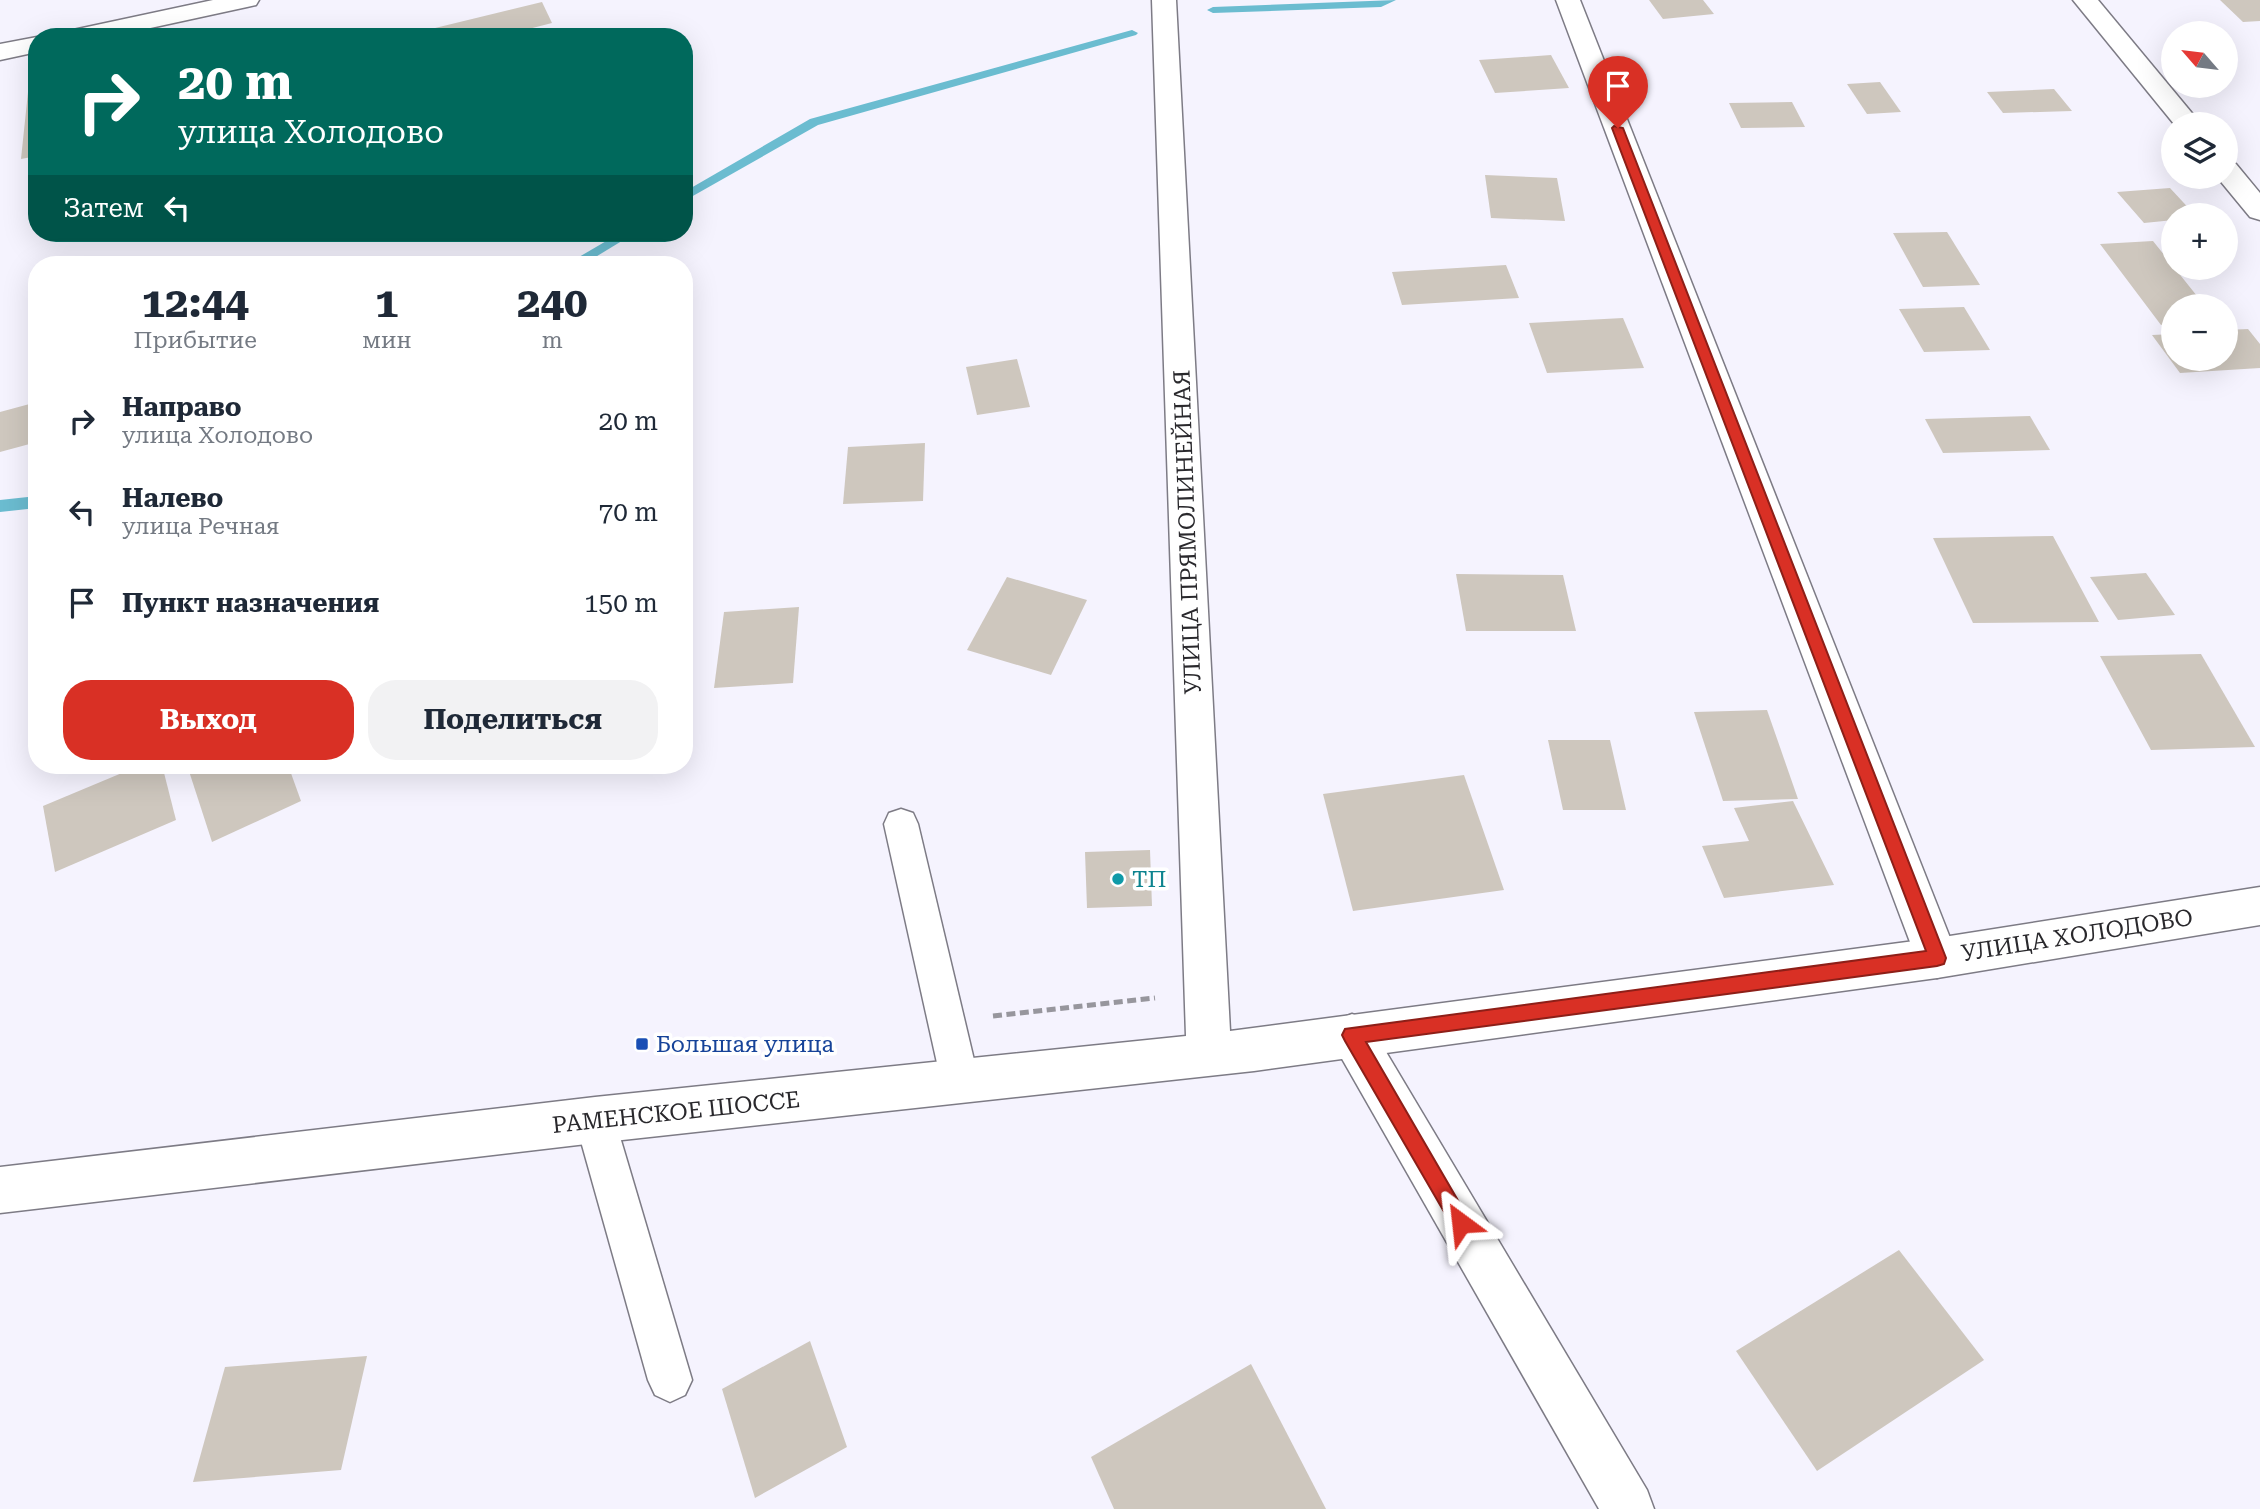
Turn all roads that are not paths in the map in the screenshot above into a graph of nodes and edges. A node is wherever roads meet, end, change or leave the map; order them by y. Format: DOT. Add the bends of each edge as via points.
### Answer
graph roads {
  1 [pos="247,0"];
  2 [pos="1568,0"];
  3 [pos="2085,0"];
  4 [pos="1164,5"];
  5 [pos="115,28"];
  6 [pos="28,46"];
  7 [pos="0,52"];
  8 [pos="2178,112"];
  9 [pos="2238,184"];
  10 [pos="2260,211"];
  11 [pos="901,824"];
  12 [pos="2260,906"];
  13 [pos="1937,958"];
  14 [pos="1352,1035"];
  15 [pos="1209,1055"];
  16 [pos="960,1081"];
  17 [pos="595,1120"];
  18 [pos="0,1189"];
  19 [pos="670,1380"];
  20 [pos="1628,1509"];
  1 -- 5 [label="street"];
  2 -- 13 [label="street"];
  3 -- 8 [label="street"];
  4 -- 15 [label="street, УЛИЦА ПРЯМОЛИНЕЙНАЯ"];
  6 -- 7 [label="street"];
  9 -- 10 [label="street"];
  11 -- 16 [label="lane"];
  12 -- 13 [label="street, УЛИЦА ХОЛОДОВО"];
  13 -- 14 [label="street, УЛИЦА ХОЛОДОВО"];
  14 -- 15 [label="street, РАМЕНСКОЕ ШОССЕ"];
  14 -- 20 [label="street"];
  15 -- 16 [label="street, РАМЕНСКОЕ ШОССЕ"];
  16 -- 17 [label="street, РАМЕНСКОЕ ШОССЕ"];
  17 -- 18 [label="street, РАМЕНСКОЕ ШОССЕ"];
  17 -- 19 [label="lane"];
}
